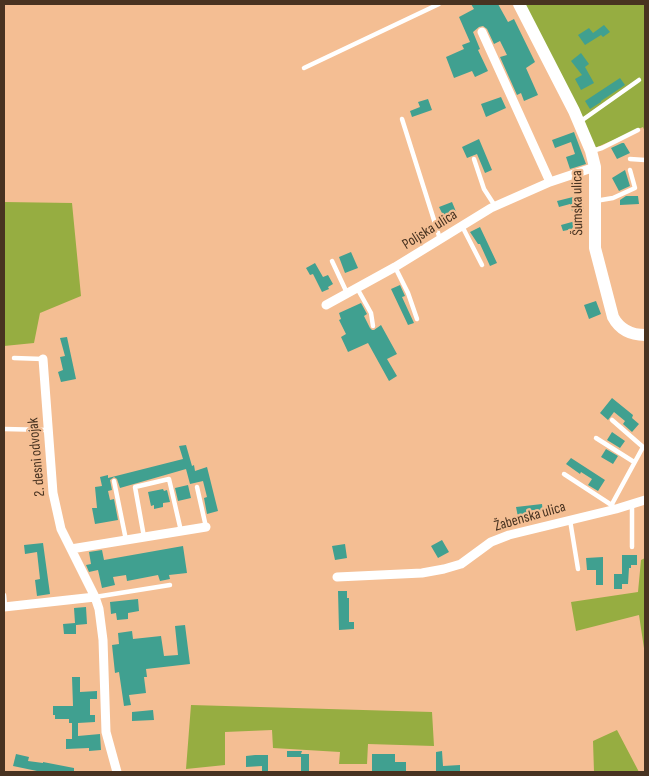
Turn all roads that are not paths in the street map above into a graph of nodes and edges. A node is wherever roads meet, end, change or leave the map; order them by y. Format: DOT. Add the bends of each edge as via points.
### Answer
graph roads {
  1 [pos="439,4"];
  2 [pos="519,4"];
  3 [pos="482,32"];
  4 [pos="304,68"];
  5 [pos="639,80"];
  6 [pos="402,119"];
  7 [pos="579,122"];
  8 [pos="638,130"];
  9 [pos="591,151"];
  10 [pos="474,159"];
  11 [pos="630,159"];
  12 [pos="645,160"];
  13 [pos="595,167"];
  14 [pos="630,170"];
  15 [pos="550,182"];
  16 [pos="595,201"];
  17 [pos="495,206"];
  18 [pos="462,226"];
  19 [pos="440,239"];
  20 [pos="332,261"];
  21 [pos="482,265"];
  22 [pos="395,267"];
  23 [pos="357,288"];
  24 [pos="347,294"];
  25 [pos="326,305"];
  26 [pos="417,319"];
  27 [pos="373,326"];
  28 [pos="645,335"];
  29 [pos="14,358"];
  30 [pos="43,359"];
  31 [pos="612,420"];
  32 [pos="4,429"];
  33 [pos="47,430"];
  34 [pos="596,438"];
  35 [pos="634,462"];
  36 [pos="564,474"];
  37 [pos="114,481"];
  38 [pos="197,487"];
  39 [pos="645,500"];
  40 [pos="632,504"];
  41 [pos="614,506"];
  42 [pos="570,520"];
  43 [pos="206,527"];
  44 [pos="181,531"];
  45 [pos="144,537"];
  46 [pos="126,540"];
  47 [pos="632,547"];
  48 [pos="71,549"];
  49 [pos="578,570"];
  50 [pos="337,577"];
  51 [pos="170,585"];
  52 [pos="4,595"];
  53 [pos="95,597"];
  54 [pos="5,607"];
  55 [pos="117,772"];
  1 -- 4 [label="lane"];
  2 -- 7 [label="street, Šumska ulica"];
  3 -- 15 [label="street"];
  5 -- 7 [label="lane"];
  6 -- 19 [label="lane"];
  7 -- 9 [label="street, Šumska ulica"];
  8 -- 9 [label="lane"];
  9 -- 13 [label="street, Šumska ulica"];
  10 -- 17 [label="lane" via="484,189"];
  11 -- 12 [label="lane"];
  13 -- 15 [label="street, Poljska ulica"];
  13 -- 16 [label="street, Šumska ulica"];
  14 -- 16 [label="lane" via="635,188 613,198"];
  15 -- 17 [label="street, Poljska ulica"];
  16 -- 28 [label="street, Šumska ulica" via="597,261 613,317 627,332"];
  17 -- 18 [label="street, Poljska ulica"];
  18 -- 19 [label="street, Poljska ulica"];
  18 -- 21 [label="lane"];
  19 -- 22 [label="street, Poljska ulica"];
  20 -- 24 [label="lane"];
  22 -- 23 [label="street, Poljska ulica"];
  22 -- 26 [label="lane"];
  23 -- 24 [label="street, Poljska ulica"];
  23 -- 27 [label="lane" via="371,313"];
  24 -- 25 [label="street, Poljska ulica"];
  29 -- 30 [label="lane"];
  30 -- 33 [label="street, 2. desni odvojak"];
  31 -- 35 [label="lane" via="643,447"];
  32 -- 33 [label="lane"];
  33 -- 48 [label="street, 2. desni odvojak" via="57,517"];
  34 -- 35 [label="lane"];
  35 -- 41 [label="lane"];
  36 -- 41 [label="lane"];
  37 -- 46 [label="lane"];
  38 -- 43 [label="lane"];
  39 -- 40 [label="street, Žabenska ulica"];
  40 -- 41 [label="street, Žabenska ulica"];
  40 -- 47 [label="lane"];
  41 -- 42 [label="street, Žabenska ulica"];
  42 -- 49 [label="lane"];
  42 -- 50 [label="street, Žabenska ulica" via="509,535 491,542 461,564 444,569"];
  43 -- 44 [label="street"];
  44 -- 45 [label="street"];
  44 -- 45 [label="lane" via="170,479 135,487"];
  45 -- 46 [label="street"];
  46 -- 48 [label="street"];
  48 -- 53 [label="street, 2. desni odvojak"];
  51 -- 53 [label="lane"];
  52 -- 54 [label="lane"];
  53 -- 54 [label="street"];
  53 -- 55 [label="street, 2. desni odvojak" via="103,640 106,732"];
}
